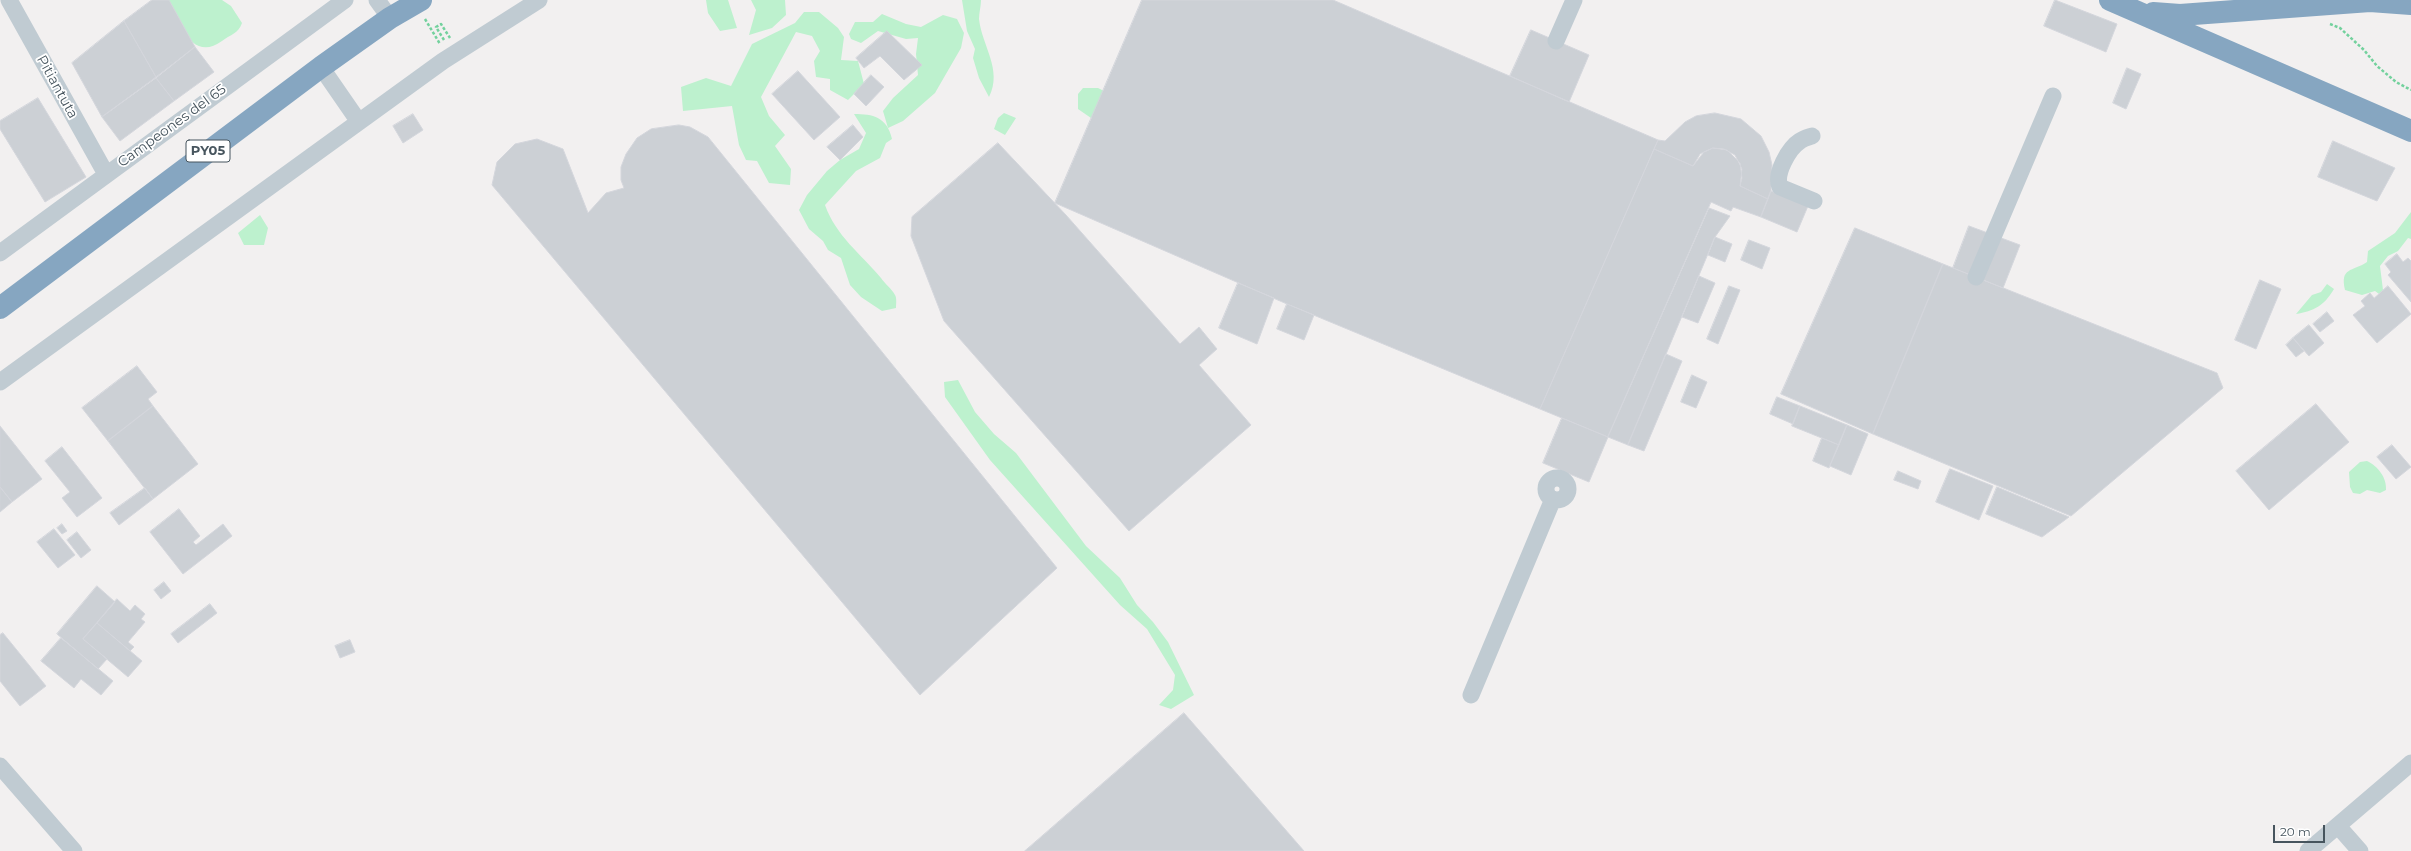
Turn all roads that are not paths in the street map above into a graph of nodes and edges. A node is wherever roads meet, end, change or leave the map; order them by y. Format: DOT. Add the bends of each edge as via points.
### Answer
graph roads {
  1 [pos="9,0"];
  2 [pos="345,0"];
  3 [pos="377,0"];
  4 [pos="539,0"];
  5 [pos="1574,0"];
  6 [pos="2110,0"];
  7 [pos="418,2"];
  8 [pos="2411,4"];
  9 [pos="2140,12"];
  10 [pos="390,18"];
  11 [pos="1556,41"];
  12 [pos="321,67"];
  13 [pos="2053,96"];
  14 [pos="360,122"];
  15 [pos="2411,131"];
  16 [pos="1812,136"];
  17 [pos="106,174"];
  18 [pos="1814,201"];
  19 [pos="0,253"];
  20 [pos="1976,277"];
  21 [pos="0,308"];
  22 [pos="0,382"];
  23 [pos="1563,476"];
  24 [pos="1471,695"];
  25 [pos="2411,763"];
  26 [pos="0,766"];
  27 [pos="2338,826"];
  28 [pos="74,851"];
  29 [pos="2308,851"];
  30 [pos="2360,851"];
  1 -- 17 [label="street, Pitiantuta"];
  2 -- 17 [label="street, Campeones del 65"];
  3 -- 10 [label="street"];
  4 -- 14 [label="street" via="449,57"];
  5 -- 11 [label="street"];
  6 -- 9 [label="highway"];
  7 -- 10 [label="highway, PY05"];
  8 -- 9 [label="highway" via="2370,1 2180,15"];
  9 -- 15 [label="highway"];
  10 -- 12 [label="highway, PY05"];
  12 -- 14 [label="street"];
  12 -- 21 [label="highway, PY05"];
  13 -- 20 [label="street"];
  14 -- 22 [label="street"];
  16 -- 18 [label="street" via="1800,141 1791,151 1781,168 1778,181 1780,187"];
  17 -- 19 [label="street, Campeones del 65"];
  23 -- 24 [label="street" via="1548,484 1547,491 1553,499"];
  25 -- 27 [label="street"];
  26 -- 28 [label="street"];
  27 -- 29 [label="street"];
  27 -- 30 [label="street"];
}
